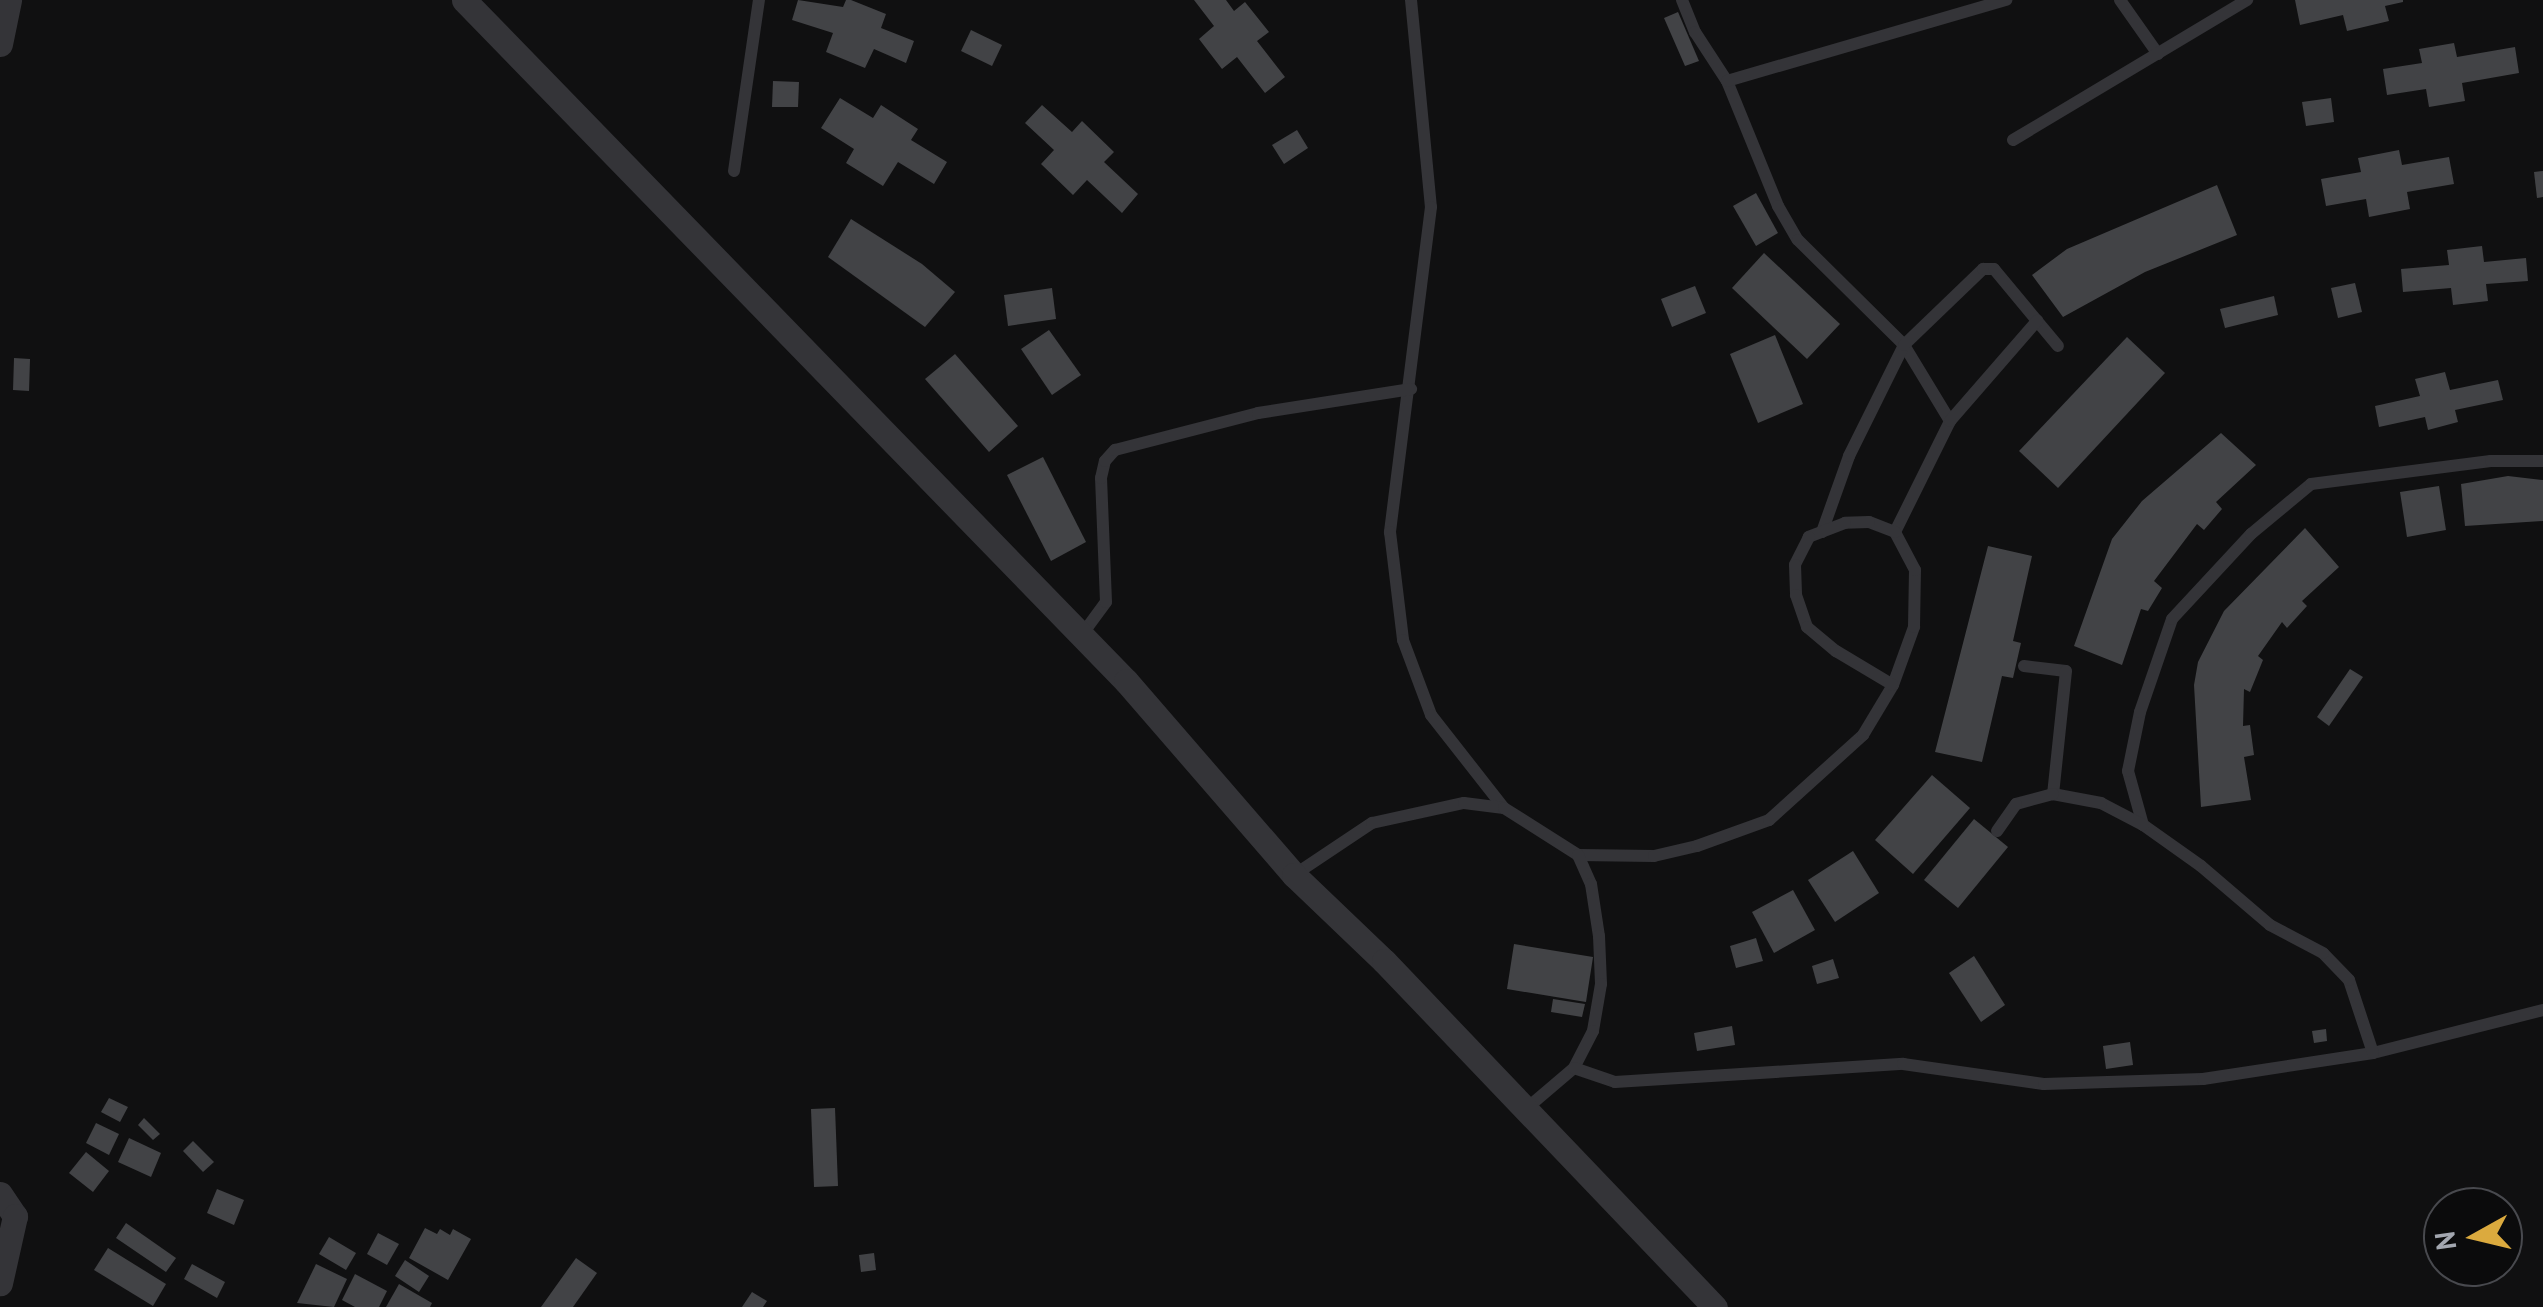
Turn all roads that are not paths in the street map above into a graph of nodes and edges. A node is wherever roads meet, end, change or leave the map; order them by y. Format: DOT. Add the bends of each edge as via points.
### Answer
graph roads {
  1 [pos="10,0"];
  2 [pos="464,0"];
  3 [pos="759,0"];
  4 [pos="1411,0"];
  5 [pos="1682,0"];
  6 [pos="2006,0"];
  7 [pos="2120,0"];
  8 [pos="2247,0"];
  9 [pos="0,44"];
  10 [pos="2158,54"];
  11 [pos="1727,81"];
  12 [pos="2013,140"];
  13 [pos="734,171"];
  14 [pos="2037,320"];
  15 [pos="1904,344"];
  16 [pos="2058,346"];
  17 [pos="1410,389"];
  18 [pos="1950,421"];
  19 [pos="2543,461"];
  20 [pos="1822,532"];
  21 [pos="1895,532"];
  22 [pos="1081,636"];
  23 [pos="2024,666"];
  24 [pos="1893,685"];
  25 [pos="2053,794"];
  26 [pos="1504,808"];
  27 [pos="2143,825"];
  28 [pos="1996,831"];
  29 [pos="1578,855"];
  30 [pos="1294,875"];
  31 [pos="2543,1010"];
  32 [pos="2373,1054"];
  33 [pos="1574,1068"];
  34 [pos="1527,1108"];
  35 [pos="0,1194"];
  36 [pos="0,1283"];
  37 [pos="1716,1307"];
  1 -- 9 [label="street"];
  2 -- 22 [label="street"];
  3 -- 13 [label="lane"];
  4 -- 17 [label="lane" via="1431,207"];
  5 -- 11 [label="lane"];
  6 -- 11 [label="lane"];
  7 -- 10 [label="lane"];
  8 -- 10 [label="lane"];
  10 -- 12 [label="lane"];
  11 -- 15 [label="lane" via="1798,240"];
  14 -- 15 [label="lane" via="1988,267"];
  14 -- 16 [label="lane"];
  14 -- 18 [label="lane"];
  15 -- 18 [label="lane"];
  15 -- 20 [label="lane" via="1849,456"];
  17 -- 22 [label="lane" via="1258,413 1115,450 1101,478 1106,602"];
  17 -- 26 [label="lane" via="1390,532 1403,640 1431,715"];
  18 -- 21 [label="lane"];
  19 -- 27 [label="lane" via="2491,460 2311,484 2251,534 2172,619 2128,771"];
  20 -- 21 [label="lane" via="1869,522"];
  20 -- 24 [label="lane" via="1809,537 1796,565 1796,595 1807,627"];
  21 -- 24 [label="lane" via="1916,570 1914,626"];
  22 -- 30 [label="street"];
  23 -- 25 [label="lane" via="2066,672"];
  24 -- 29 [label="lane" via="1863,735 1769,820 1654,856"];
  25 -- 27 [label="lane" via="2101,803"];
  25 -- 28 [label="lane" via="2016,804"];
  26 -- 29 [label="lane"];
  26 -- 30 [label="lane" via="1464,803 1372,823"];
  27 -- 32 [label="lane" via="2270,925 2323,953 2349,980"];
  29 -- 33 [label="lane" via="1591,884 1601,984 1593,1031"];
  30 -- 34 [label="street"];
  31 -- 32 [label="lane"];
  32 -- 33 [label="lane" via="2203,1079 2044,1084 1903,1064 1614,1082"];
  33 -- 34 [label="lane"];
  34 -- 37 [label="street"];
  35 -- 36 [label="street" via="14,1216"];
}
